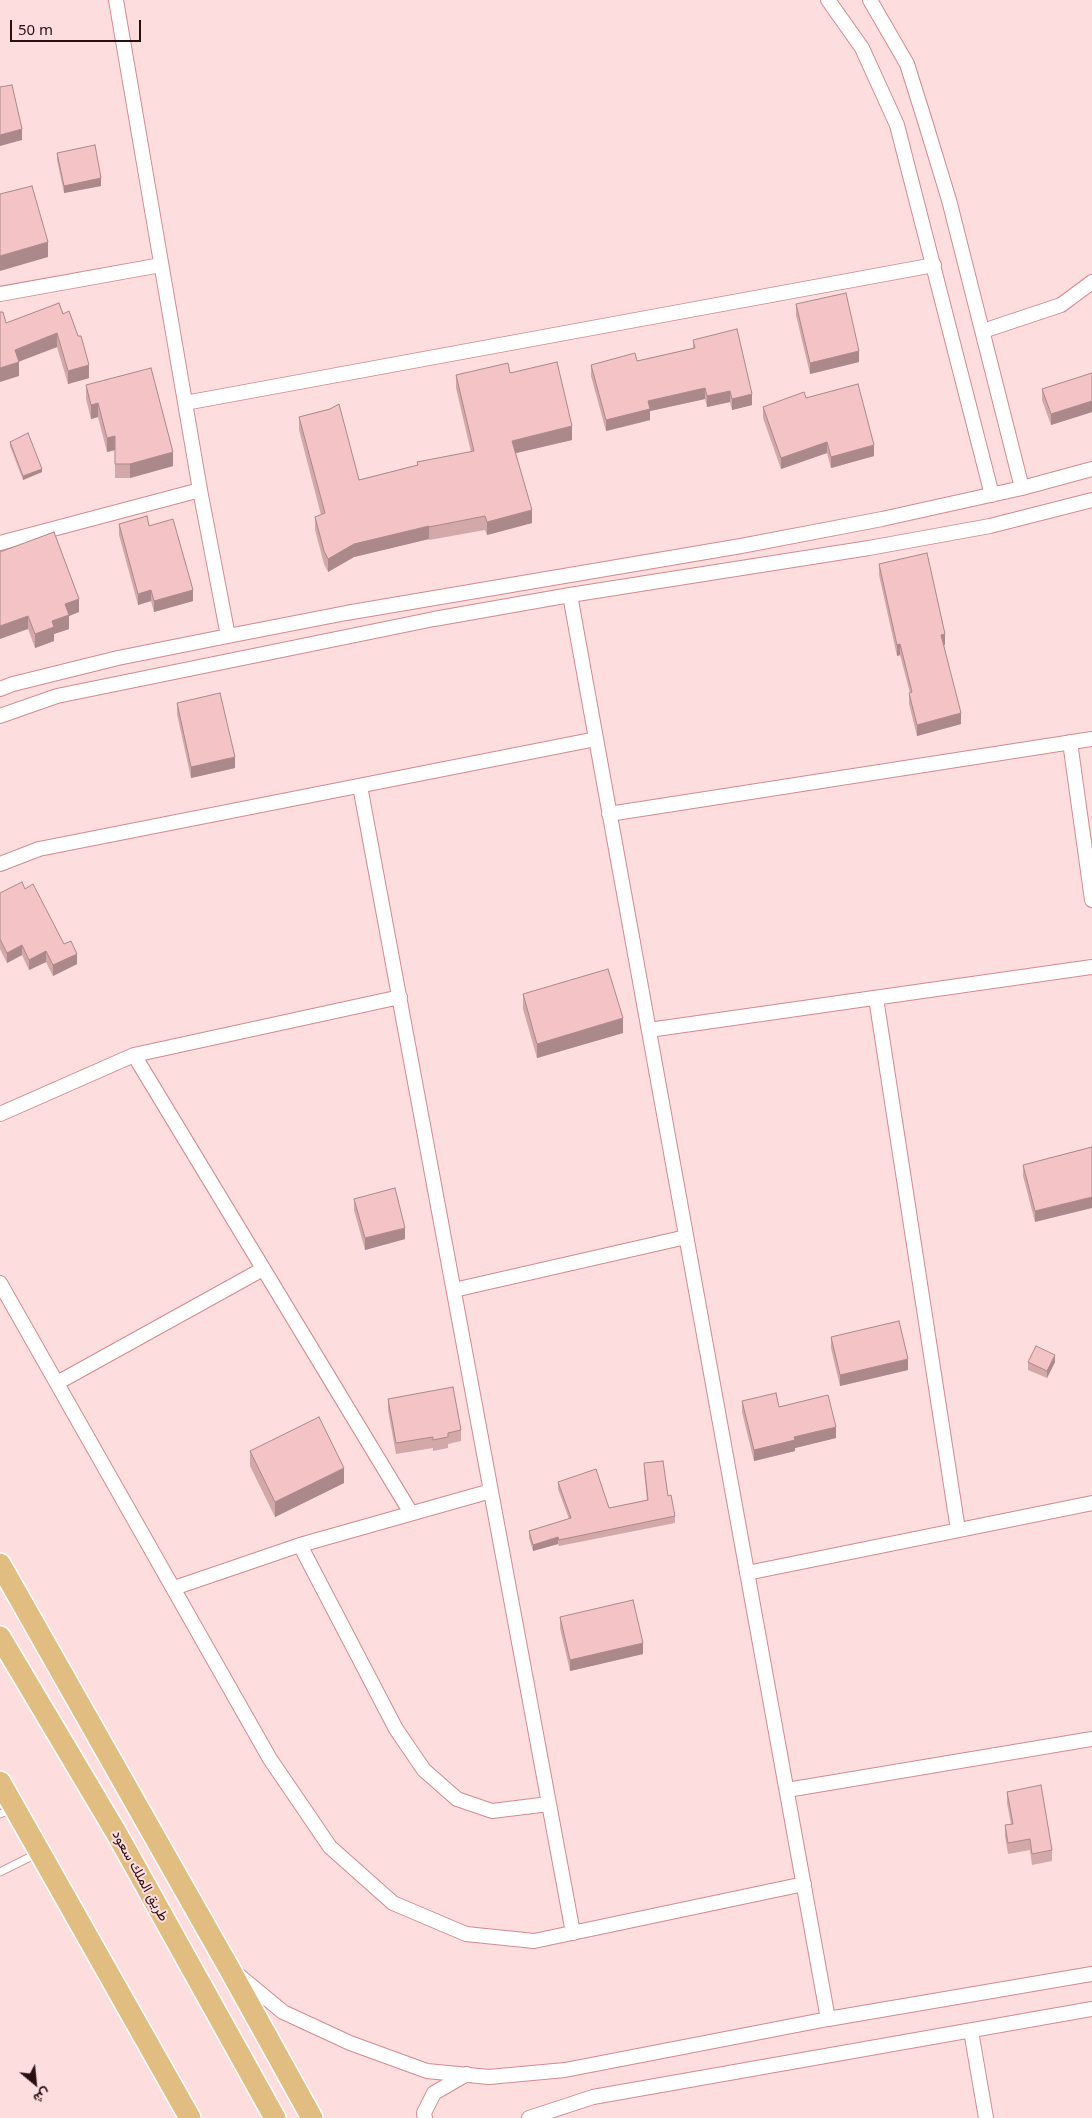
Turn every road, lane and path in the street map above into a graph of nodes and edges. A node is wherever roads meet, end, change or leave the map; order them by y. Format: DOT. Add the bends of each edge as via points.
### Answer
graph roads {
  1 [pos="116,0"];
  2 [pos="828,0"];
  3 [pos="870,0"];
  4 [pos="161,265"];
  5 [pos="934,265"];
  6 [pos="1092,282"];
  7 [pos="0,294"];
  8 [pos="983,331"];
  9 [pos="185,403"];
  10 [pos="1092,469"];
  11 [pos="1022,488"];
  12 [pos="200,490"];
  13 [pos="992,495"];
  14 [pos="1092,500"];
  15 [pos="0,543"];
  16 [pos="570,595"];
  17 [pos="228,636"];
  18 [pos="0,689"];
  19 [pos="0,716"];
  20 [pos="596,739"];
  21 [pos="1092,739"];
  22 [pos="1070,742"];
  23 [pos="360,786"];
  24 [pos="610,814"];
  25 [pos="0,864"];
  26 [pos="1092,900"];
  27 [pos="1092,967"];
  28 [pos="400,997"];
  29 [pos="876,998"];
  30 [pos="649,1030"];
  31 [pos="134,1055"];
  32 [pos="0,1114"];
  33 [pos="686,1237"];
  34 [pos="263,1269"];
  35 [pos="0,1283"];
  36 [pos="454,1290"];
  37 [pos="57,1383"];
  38 [pos="491,1491"];
  39 [pos="1092,1503"];
  40 [pos="410,1513"];
  41 [pos="958,1530"];
  42 [pos="300,1545"];
  43 [pos="0,1564"];
  44 [pos="747,1573"];
  45 [pos="174,1588"];
  46 [pos="0,1637"];
  47 [pos="1092,1739"];
  48 [pos="0,1782"];
  49 [pos="787,1790"];
  50 [pos="549,1804"];
  51 [pos="7,1811"];
  52 [pos="40,1852"];
  53 [pos="0,1872"];
  54 [pos="804,1884"];
  55 [pos="573,1933"];
  56 [pos="229,1968"];
  57 [pos="1092,1974"];
  58 [pos="1092,2009"];
  59 [pos="828,2019"];
  60 [pos="971,2031"];
  61 [pos="467,2074"];
  62 [pos="190,2118"];
  63 [pos="275,2118"];
  64 [pos="312,2118"];
  65 [pos="425,2118"];
  66 [pos="530,2118"];
  67 [pos="986,2118"];
  1 -- 4 [label="street"];
  2 -- 5 [label="street" via="862,48 897,125"];
  3 -- 8 [label="street" via="906,64 949,200"];
  4 -- 7 [label="street"];
  4 -- 9 [label="street"];
  5 -- 9 [label="street"];
  5 -- 13 [label="street"];
  6 -- 8 [label="street" via="1061,305"];
  8 -- 11 [label="street"];
  9 -- 12 [label="street"];
  10 -- 11 [label="street"];
  11 -- 13 [label="street"];
  12 -- 15 [label="street"];
  12 -- 17 [label="street"];
  13 -- 17 [label="street" via="882,520"];
  14 -- 16 [label="street" via="990,526"];
  16 -- 19 [label="street" via="424,621 57,696"];
  16 -- 20 [label="street"];
  17 -- 18 [label="street" via="118,658"];
  20 -- 23 [label="street"];
  20 -- 24 [label="street"];
  21 -- 22 [label="street"];
  22 -- 24 [label="street"];
  22 -- 26 [label="street"];
  23 -- 25 [label="street" via="39,850"];
  23 -- 28 [label="street"];
  24 -- 30 [label="street"];
  27 -- 29 [label="street"];
  28 -- 31 [label="street"];
  28 -- 36 [label="street"];
  29 -- 30 [label="street"];
  29 -- 41 [label="street"];
  30 -- 33 [label="street"];
  31 -- 32 [label="street"];
  31 -- 34 [label="street"];
  33 -- 36 [label="street"];
  33 -- 44 [label="street"];
  34 -- 37 [label="street"];
  34 -- 40 [label="street"];
  35 -- 37 [label="street"];
  36 -- 38 [label="street"];
  37 -- 45 [label="street"];
  38 -- 40 [label="street"];
  38 -- 50 [label="street"];
  39 -- 41 [label="street"];
  40 -- 42 [label="street"];
  41 -- 44 [label="street"];
  42 -- 45 [label="street"];
  42 -- 50 [label="street" via="396,1729 424,1770 457,1799 492,1811"];
  43 -- 56 [label="main road"];
  44 -- 49 [label="street"];
  45 -- 55 [label="street" via="270,1758 330,1847 393,1903 466,1934 534,1941"];
  46 -- 63 [label="main road, طريق الملك سعود" via="117,1834"];
  47 -- 49 [label="street"];
  48 -- 51 [label="main road"];
  49 -- 54 [label="street"];
  50 -- 55 [label="street"];
  51 -- 52 [label="main road"];
  52 -- 53 [label="lane"];
  52 -- 62 [label="main road"];
  54 -- 55 [label="street"];
  54 -- 59 [label="street"];
  56 -- 61 [label="street" via="283,2012 350,2043 427,2071"];
  56 -- 64 [label="main road"];
  57 -- 59 [label="street"];
  58 -- 60 [label="street"];
  59 -- 61 [label="street" via="565,2070 489,2076"];
  60 -- 66 [label="street" via="593,2097"];
  60 -- 67 [label="street"];
  61 -- 65 [label="street" via="434,2093 424,2113"];
}
